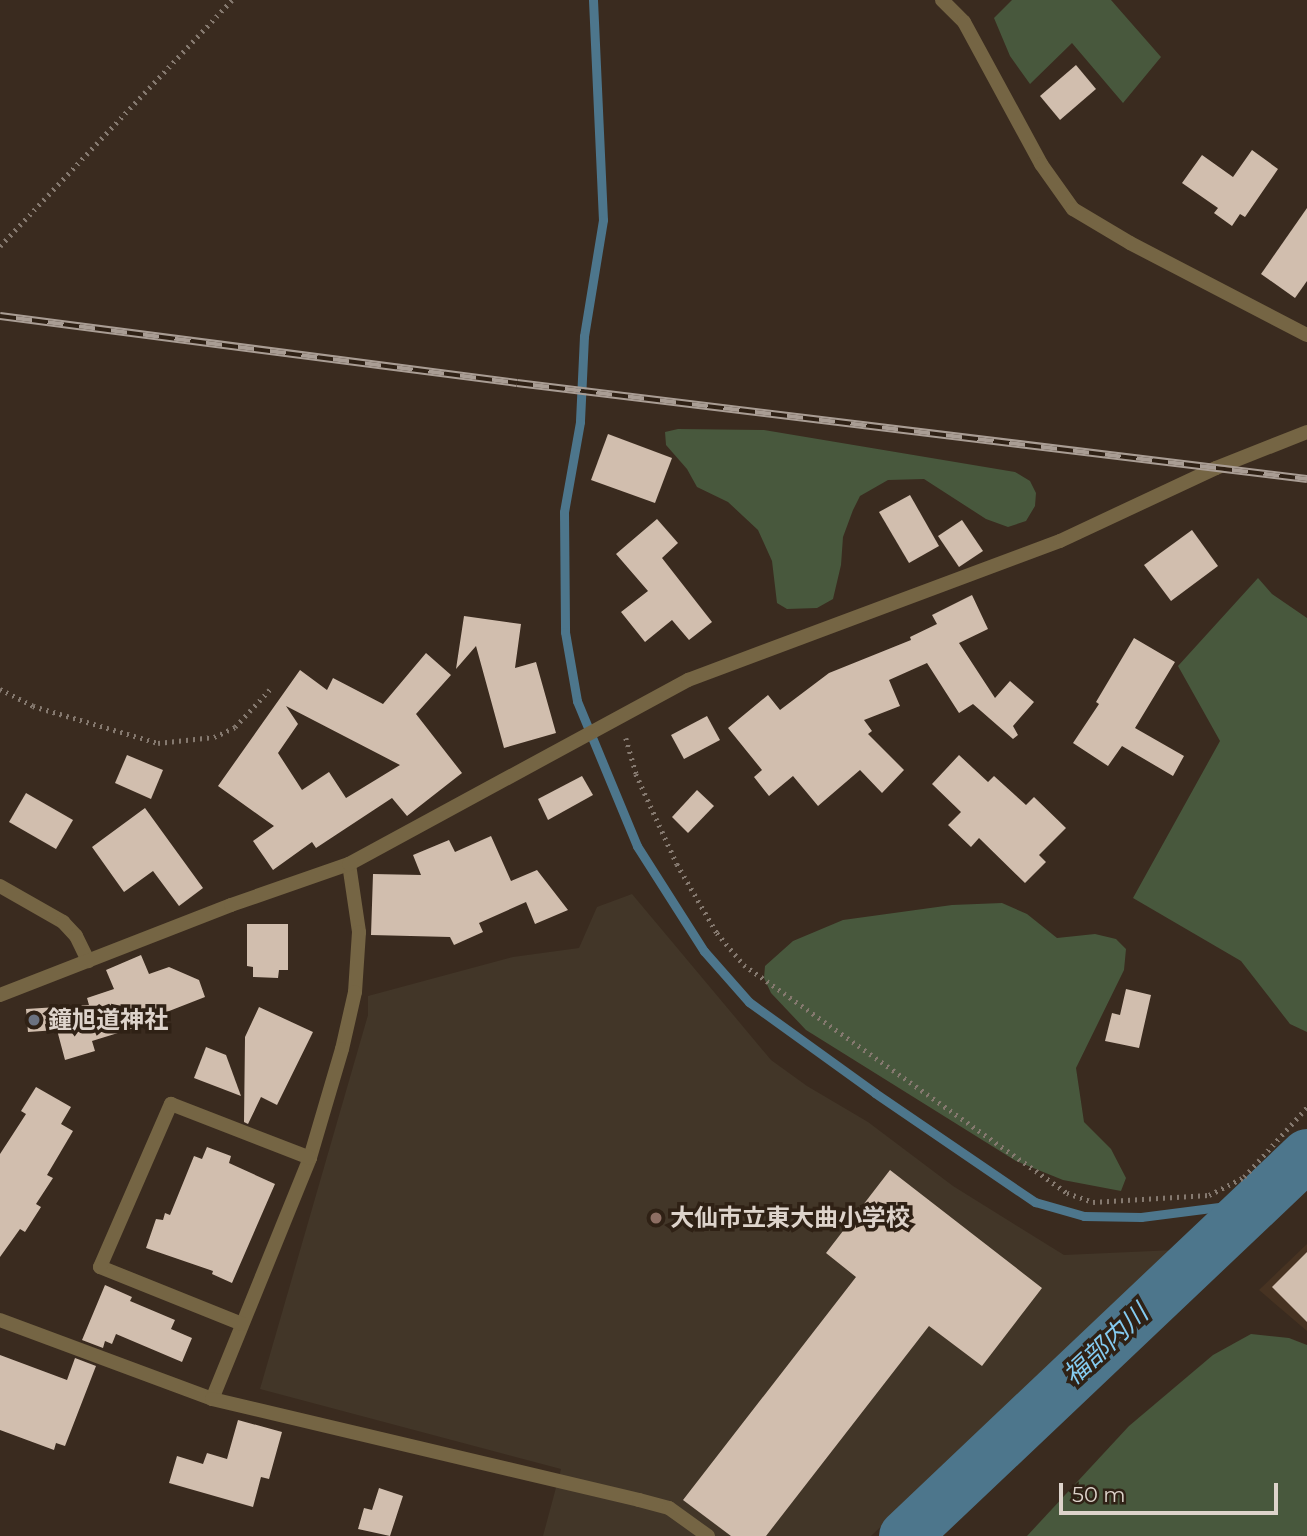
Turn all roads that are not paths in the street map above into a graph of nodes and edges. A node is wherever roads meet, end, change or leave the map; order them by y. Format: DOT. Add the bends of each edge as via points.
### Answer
graph roads {
  1 [pos="942,0"];
  2 [pos="1307,335"];
  3 [pos="1307,432"];
  4 [pos="349,863"];
  5 [pos="0,886"];
  6 [pos="88,961"];
  7 [pos="0,995"];
  8 [pos="310,1158"];
  9 [pos="0,1320"];
  10 [pos="243,1324"];
  11 [pos="212,1399"];
  12 [pos="708,1536"];
  1 -- 2 [label="street" via="964,22 1041,164 1073,209"];
  3 -- 4 [label="street" via="1216,468 1060,541 688,680"];
  4 -- 6 [label="street"];
  4 -- 8 [label="street" via="359,932 355,992"];
  5 -- 6 [label="street" via="63,922"];
  6 -- 7 [label="street"];
  8 -- 10 [label="street"];
  8 -- 10 [label="street" via="171,1104 100,1266"];
  9 -- 11 [label="street"];
  10 -- 11 [label="street"];
  11 -- 12 [label="street" via="668,1508"];
}
